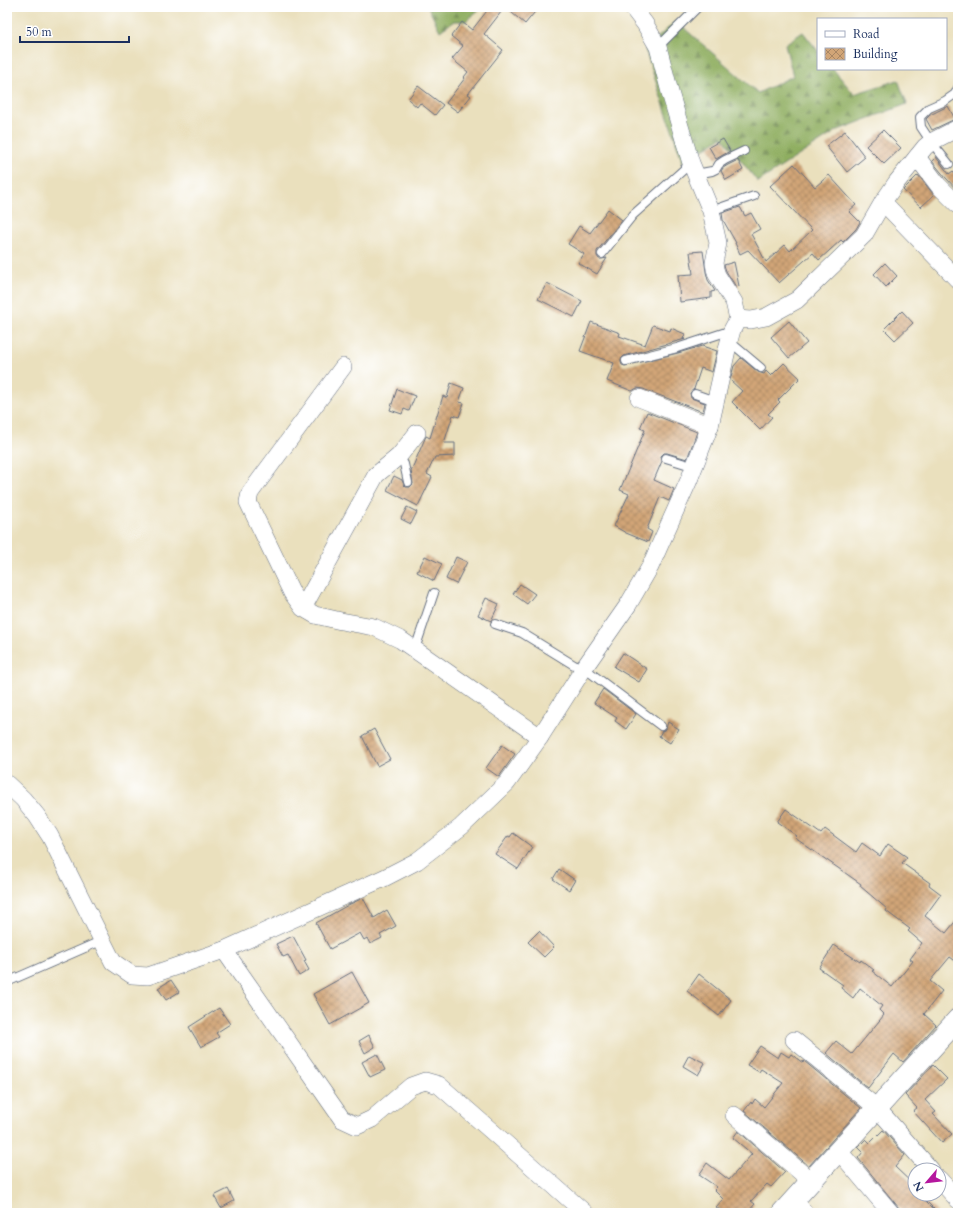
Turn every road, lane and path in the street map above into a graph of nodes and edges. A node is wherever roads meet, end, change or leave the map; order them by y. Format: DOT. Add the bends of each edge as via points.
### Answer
graph roads {
  1 [pos="632,7"];
  2 [pos="698,7"];
  3 [pos="658,47"];
  4 [pos="958,88"];
  5 [pos="958,128"];
  6 [pos="931,142"];
  7 [pos="744,151"];
  8 [pos="917,158"];
  9 [pos="949,164"];
  10 [pos="694,168"];
  11 [pos="754,196"];
  12 [pos="883,202"];
  13 [pos="958,205"];
  14 [pos="711,210"];
  15 [pos="602,254"];
  16 [pos="958,280"];
  17 [pos="733,330"];
  18 [pos="626,361"];
  19 [pos="343,367"];
  20 [pos="761,368"];
  21 [pos="695,394"];
  22 [pos="639,398"];
  23 [pos="715,401"];
  24 [pos="710,426"];
  25 [pos="417,433"];
  26 [pos="399,456"];
  27 [pos="666,458"];
  28 [pos="695,467"];
  29 [pos="408,482"];
  30 [pos="434,593"];
  31 [pos="303,608"];
  32 [pos="495,624"];
  33 [pos="415,649"];
  34 [pos="584,668"];
  35 [pos="661,726"];
  36 [pos="540,737"];
  37 [pos="7,784"];
  38 [pos="103,940"];
  39 [pos="224,950"];
  40 [pos="7,982"];
  41 [pos="958,1019"];
  42 [pos="794,1040"];
  43 [pos="877,1108"];
  44 [pos="734,1115"];
  45 [pos="838,1150"];
  46 [pos="924,1162"];
  47 [pos="810,1181"];
  48 [pos="947,1188"];
  49 [pos="958,1200"];
  50 [pos="794,1209"];
  51 [pos="585,1213"];
  52 [pos="891,1213"];
  1 -- 3 [label="street"];
  2 -- 3 [label="lane"];
  3 -- 10 [label="street"];
  4 -- 6 [label="lane" via="955,94 929,108 920,117 921,127"];
  5 -- 6 [label="street"];
  6 -- 8 [label="street"];
  6 -- 9 [label="lane"];
  7 -- 10 [label="lane" via="725,160 712,172"];
  8 -- 12 [label="street"];
  8 -- 13 [label="street"];
  10 -- 14 [label="street"];
  10 -- 15 [label="lane" via="633,215"];
  11 -- 14 [label="lane"];
  12 -- 16 [label="street"];
  12 -- 17 [label="street" via="864,234 797,300 766,317 751,320"];
  14 -- 17 [label="street" via="718,243 715,269 734,302"];
  17 -- 18 [label="lane"];
  17 -- 20 [label="lane"];
  17 -- 23 [label="street"];
  19 -- 31 [label="street" via="250,493 248,502 292,593"];
  21 -- 23 [label="lane"];
  22 -- 24 [label="street"];
  23 -- 24 [label="street"];
  24 -- 28 [label="street"];
  25 -- 26 [label="street"];
  26 -- 29 [label="lane" via="404,464"];
  26 -- 31 [label="street" via="376,475"];
  27 -- 28 [label="lane"];
  28 -- 34 [label="street" via="650,567 628,605"];
  30 -- 33 [label="lane"];
  31 -- 33 [label="street" via="315,615 374,627"];
  32 -- 34 [label="lane" via="522,633 574,665"];
  33 -- 36 [label="street"];
  34 -- 35 [label="lane"];
  34 -- 36 [label="street"];
  36 -- 39 [label="street" via="507,783 461,827 417,861"];
  37 -- 38 [label="street" via="37,816 50,836"];
  38 -- 39 [label="street" via="113,962 132,975 148,976"];
  38 -- 40 [label="lane"];
  39 -- 51 [label="street" via="342,1119 357,1126 372,1118 411,1086 425,1081 439,1085"];
  41 -- 43 [label="street"];
  42 -- 43 [label="street"];
  43 -- 45 [label="street"];
  43 -- 46 [label="street"];
  44 -- 47 [label="street"];
  45 -- 47 [label="street"];
  45 -- 52 [label="street"];
  47 -- 50 [label="street"];
  48 -- 49 [label="street"];
}
